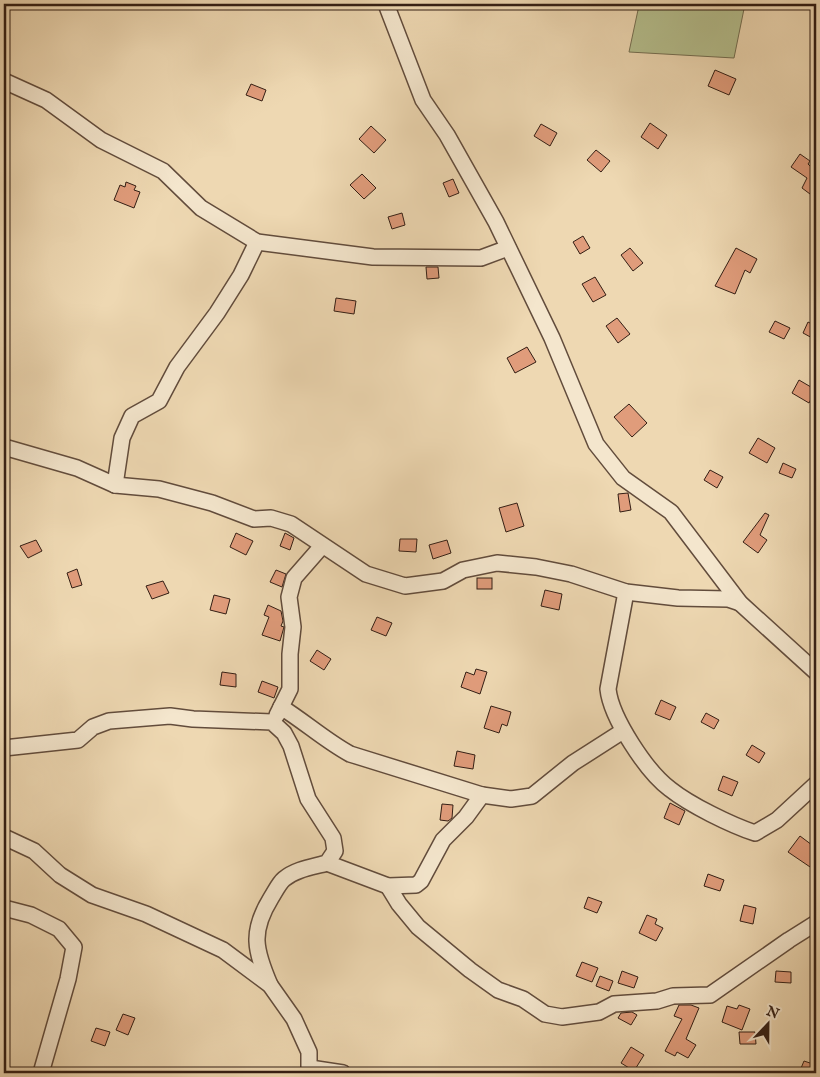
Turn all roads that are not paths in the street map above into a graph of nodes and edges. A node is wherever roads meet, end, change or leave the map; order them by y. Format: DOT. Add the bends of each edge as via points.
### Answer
graph roads {
  1 [pos="386,4"];
  2 [pos="4,81"];
  3 [pos="257,242"];
  4 [pos="508,248"];
  5 [pos="4,447"];
  6 [pos="114,485"];
  7 [pos="322,546"];
  8 [pos="626,592"];
  9 [pos="740,603"];
  10 [pos="816,672"];
  11 [pos="281,708"];
  12 [pos="272,722"];
  13 [pos="623,731"];
  14 [pos="4,748"];
  15 [pos="816,784"];
  16 [pos="482,795"];
  17 [pos="4,837"];
  18 [pos="327,863"];
  19 [pos="388,886"];
  20 [pos="4,908"];
  21 [pos="816,923"];
  22 [pos="270,985"];
  23 [pos="309,1070"];
  24 [pos="41,1073"];
  25 [pos="343,1073"];
  1 -- 4 [label="street" via="423,100 447,135"];
  2 -- 3 [label="street" via="46,100 101,140 163,171 201,208"];
  3 -- 4 [label="street" via="373,257 482,258"];
  3 -- 6 [label="street" via="241,275 177,367 159,401 132,416 122,438"];
  4 -- 9 [label="street" via="552,338 596,444 623,478 670,512"];
  5 -- 6 [label="street" via="77,468"];
  6 -- 7 [label="street" via="159,490 212,503 254,519 271,518 291,524"];
  7 -- 8 [label="street" via="366,574 405,586 443,581 463,570 497,563 571,574"];
  7 -- 11 [label="street" via="294,578 289,597 293,627 290,689"];
  8 -- 9 [label="street" via="728,599"];
  8 -- 13 [label="street" via="608,690"];
  9 -- 10 [label="street"];
  11 -- 12 [label="street"];
  11 -- 16 [label="street" via="350,754"];
  12 -- 14 [label="street" via="170,716 109,721 94,727 78,740"];
  12 -- 18 [label="street" via="284,733 291,746 308,799 333,838 334,851"];
  13 -- 15 [label="street" via="669,789 740,828 756,833 777,820"];
  13 -- 16 [label="street" via="573,763 532,796"];
  16 -- 19 [label="street" via="466,818 443,840 416,886"];
  17 -- 22 [label="street" via="34,851 60,875 92,895 146,914 223,950"];
  18 -- 19 [label="street"];
  18 -- 22 [label="street" via="300,870 283,880 264,910 256,937 260,961"];
  19 -- 21 [label="street" via="418,927 470,970 498,990 545,1014 562,1017 599,1012 614,1004 710,995"];
  20 -- 24 [label="street" via="31,915 59,929 74,947"];
  22 -- 23 [label="street" via="294,1019 309,1052"];
  23 -- 25 [label="street"];
}
